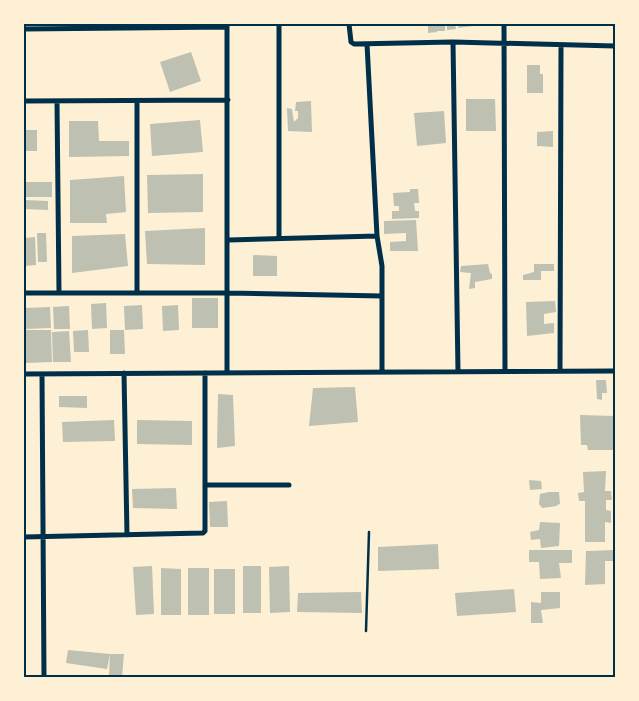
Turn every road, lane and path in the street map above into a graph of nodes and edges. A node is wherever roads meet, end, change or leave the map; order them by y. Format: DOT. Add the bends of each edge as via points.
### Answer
graph roads {
  1 [pos="279,24"];
  2 [pos="349,24"];
  3 [pos="504,24"];
  4 [pos="227,25"];
  5 [pos="127,26"];
  6 [pos="24,29"];
  7 [pos="454,42"];
  8 [pos="505,43"];
  9 [pos="367,44"];
  10 [pos="560,46"];
  11 [pos="615,46"];
  12 [pos="228,100"];
  13 [pos="24,101"];
  14 [pos="57,101"];
  15 [pos="136,101"];
  16 [pos="377,236"];
  17 [pos="280,238"];
  18 [pos="228,240"];
  19 [pos="24,293"];
  20 [pos="59,293"];
  21 [pos="137,293"];
  22 [pos="227,293"];
  23 [pos="382,296"];
  24 [pos="505,371"];
  25 [pos="560,371"];
  26 [pos="615,371"];
  27 [pos="382,372"];
  28 [pos="458,372"];
  29 [pos="205,373"];
  30 [pos="227,373"];
  31 [pos="24,374"];
  32 [pos="42,374"];
  33 [pos="124,374"];
  34 [pos="205,485"];
  35 [pos="289,485"];
  36 [pos="370,532"];
  37 [pos="127,535"];
  38 [pos="44,536"];
  39 [pos="24,537"];
  40 [pos="366,631"];
  41 [pos="44,677"];
  1 -- 17 [label="street"];
  2 -- 9 [label="street" via="350,42"];
  3 -- 8 [label="street"];
  4 -- 5 [label="street"];
  4 -- 12 [label="street"];
  5 -- 6 [label="street"];
  7 -- 8 [label="street"];
  7 -- 9 [label="street"];
  7 -- 28 [label="street"];
  8 -- 10 [label="street"];
  8 -- 24 [label="street"];
  9 -- 16 [label="street"];
  10 -- 11 [label="street"];
  10 -- 25 [label="street"];
  12 -- 15 [label="street"];
  12 -- 18 [label="street"];
  13 -- 14 [label="street"];
  14 -- 15 [label="street"];
  14 -- 20 [label="street"];
  15 -- 21 [label="street"];
  16 -- 17 [label="street"];
  16 -- 23 [label="street"];
  17 -- 18 [label="street"];
  18 -- 22 [label="street"];
  19 -- 20 [label="street"];
  20 -- 21 [label="street"];
  21 -- 22 [label="street"];
  22 -- 23 [label="street"];
  22 -- 30 [label="street"];
  23 -- 27 [label="street"];
  24 -- 25 [label="street"];
  24 -- 28 [label="street"];
  25 -- 26 [label="street"];
  27 -- 28 [label="street"];
  27 -- 30 [label="street"];
  29 -- 30 [label="street"];
  29 -- 33 [label="street"];
  29 -- 34 [label="street"];
  31 -- 32 [label="street"];
  32 -- 33 [label="street"];
  32 -- 38 [label="street"];
  33 -- 37 [label="street"];
  34 -- 35 [label="street"];
  34 -- 37 [label="street" via="203,533"];
  36 -- 40 [label="path"];
  37 -- 38 [label="street"];
  38 -- 39 [label="street"];
  38 -- 41 [label="street"];
}
